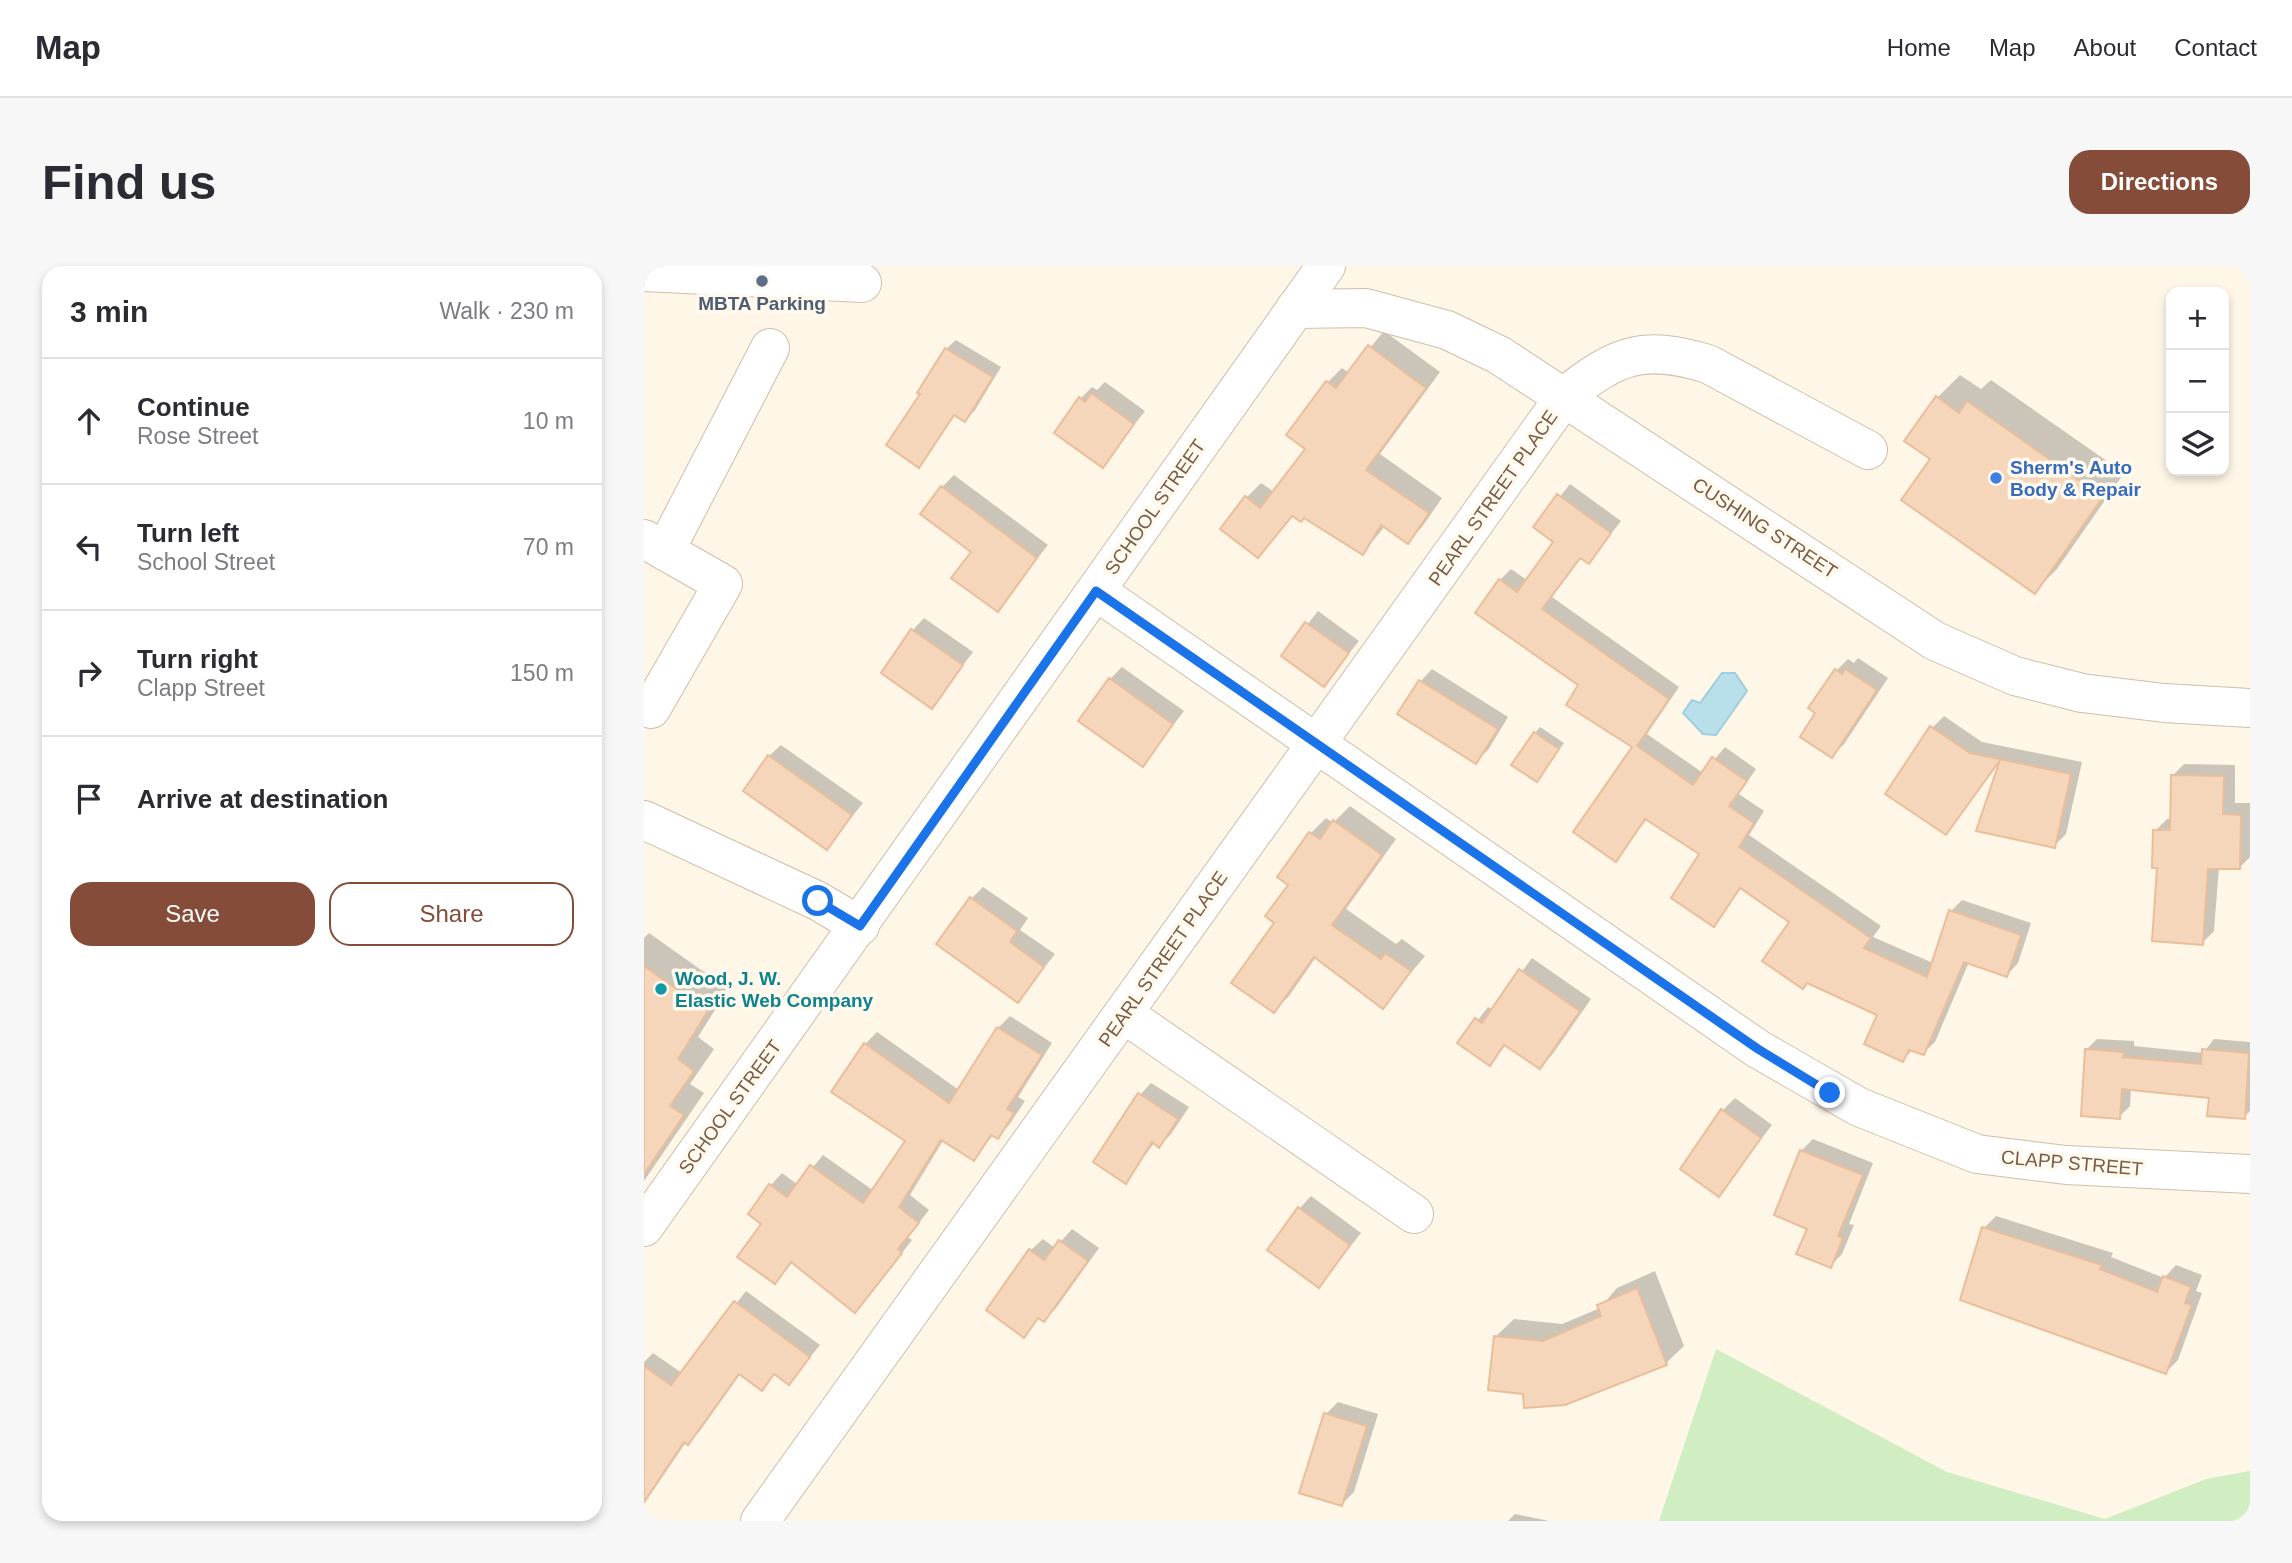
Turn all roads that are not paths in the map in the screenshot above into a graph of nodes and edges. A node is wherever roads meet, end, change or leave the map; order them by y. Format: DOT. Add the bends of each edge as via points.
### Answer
graph roads {
  1 [pos="1326,266"];
  2 [pos="644,272"];
  3 [pos="862,283"];
  4 [pos="1295,309"];
  5 [pos="770,348"];
  6 [pos="1565,396"];
  7 [pos="1868,450"];
  8 [pos="655,545"];
  9 [pos="1096,591"];
  10 [pos="644,707"];
  11 [pos="2250,708"];
  12 [pos="1318,743"];
  13 [pos="644,820"];
  14 [pos="860,926"];
  15 [pos="1124,1014"];
  16 [pos="2250,1174"];
  17 [pos="1414,1214"];
  18 [pos="644,1227"];
  19 [pos="760,1521"];
  1 -- 4 [label="street, SCHOOL STREET"];
  2 -- 3 [label="street"];
  4 -- 6 [label="street, CUSHING STREET" via="1366,308 1447,330 1499,355"];
  4 -- 9 [label="street, SCHOOL STREET"];
  5 -- 8 [label="street"];
  6 -- 7 [label="street, PEARL STREET PLACE" via="1601,367 1620,359 1679,355 1708,364"];
  6 -- 11 [label="street, CUSHING STREET" via="1935,641 2015,676 2082,693"];
  6 -- 12 [label="street, PEARL STREET PLACE"];
  8 -- 10 [label="street" via="723,584 651,709"];
  9 -- 12 [label="street, CLAPP STREET"];
  9 -- 14 [label="street, SCHOOL STREET"];
  12 -- 15 [label="street, PEARL STREET PLACE"];
  12 -- 16 [label="street, CLAPP STREET" via="1758,1049 1830,1093 1886,1120 1977,1154 2021,1161"];
  13 -- 14 [label="street" via="818,901"];
  14 -- 18 [label="street, SCHOOL STREET"];
  15 -- 17 [label="street"];
  15 -- 19 [label="street, PEARL STREET PLACE"];
}
